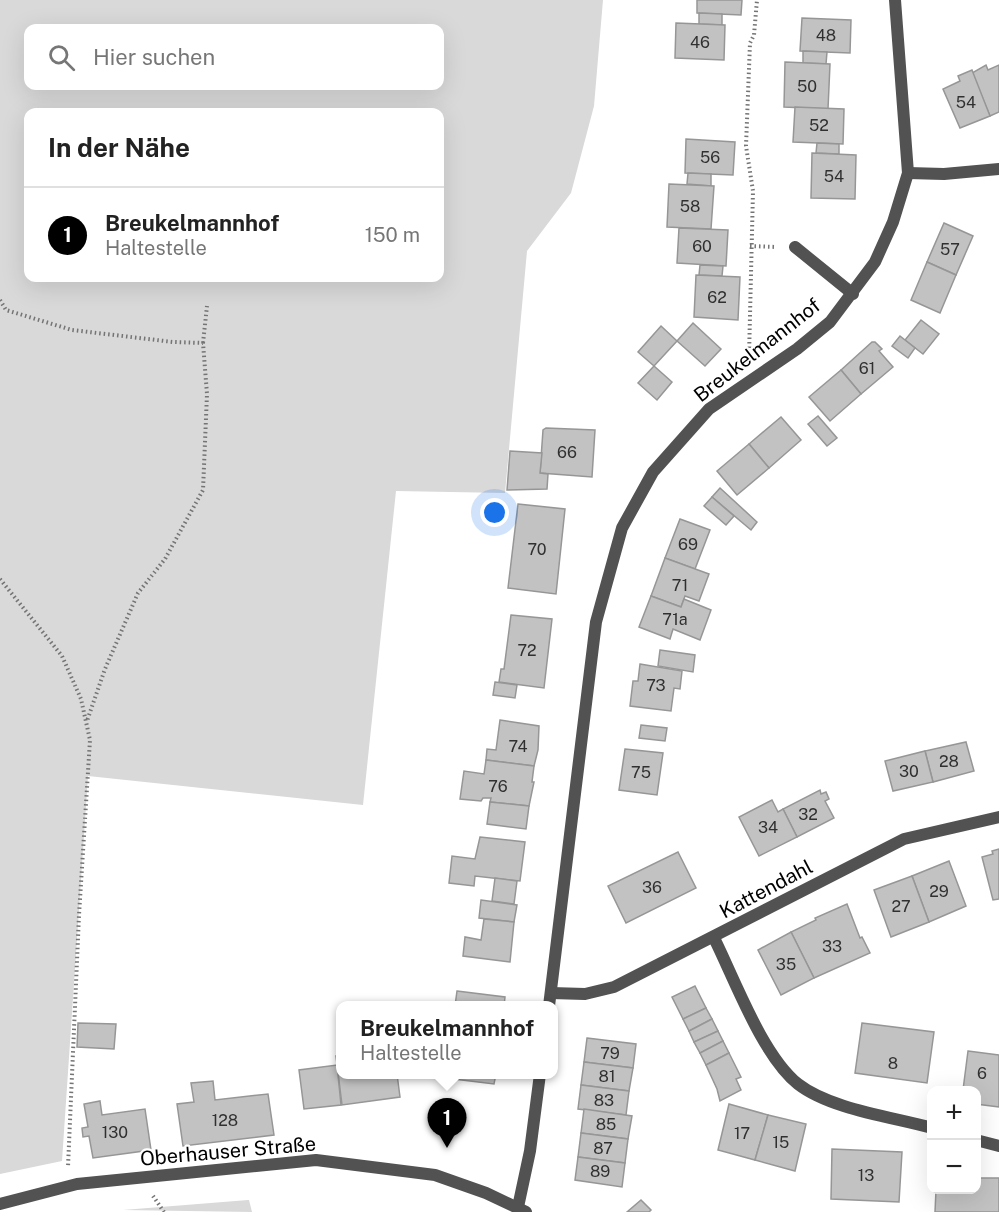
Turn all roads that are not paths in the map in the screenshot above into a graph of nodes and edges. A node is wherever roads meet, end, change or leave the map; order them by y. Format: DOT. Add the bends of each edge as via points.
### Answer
graph roads {
  1 [pos="895,0"];
  2 [pos="999,169"];
  3 [pos="908,173"];
  4 [pos="795,247"];
  5 [pos="853,294"];
  6 [pos="999,817"];
  7 [pos="714,938"];
  8 [pos="550,999"];
  9 [pos="539,1079"];
  10 [pos="927,1127"];
  11 [pos="981,1141"];
  12 [pos="999,1146"];
  13 [pos="0,1204"];
  14 [pos="522,1210"];
  1 -- 3 [label="street, Breukelmannhof"];
  2 -- 3 [label="street"];
  3 -- 5 [label="street, Breukelmannhof" via="889,232"];
  4 -- 5 [label="street"];
  5 -- 8 [label="street, Breukelmannhof" via="822,329 797,349 709,409 652,472 622,528 596,622"];
  6 -- 7 [label="street, Kattendahl" via="904,839"];
  7 -- 8 [label="street, Kattendahl" via="614,987"];
  7 -- 10 [label="street" via="766,1044 783,1070 799,1085 820,1097"];
  9 -- 14 [label="street"];
  11 -- 12 [label="street"];
  13 -- 14 [label="street, Oberhauser Straße" via="69,1186 316,1160 435,1175"];
}
